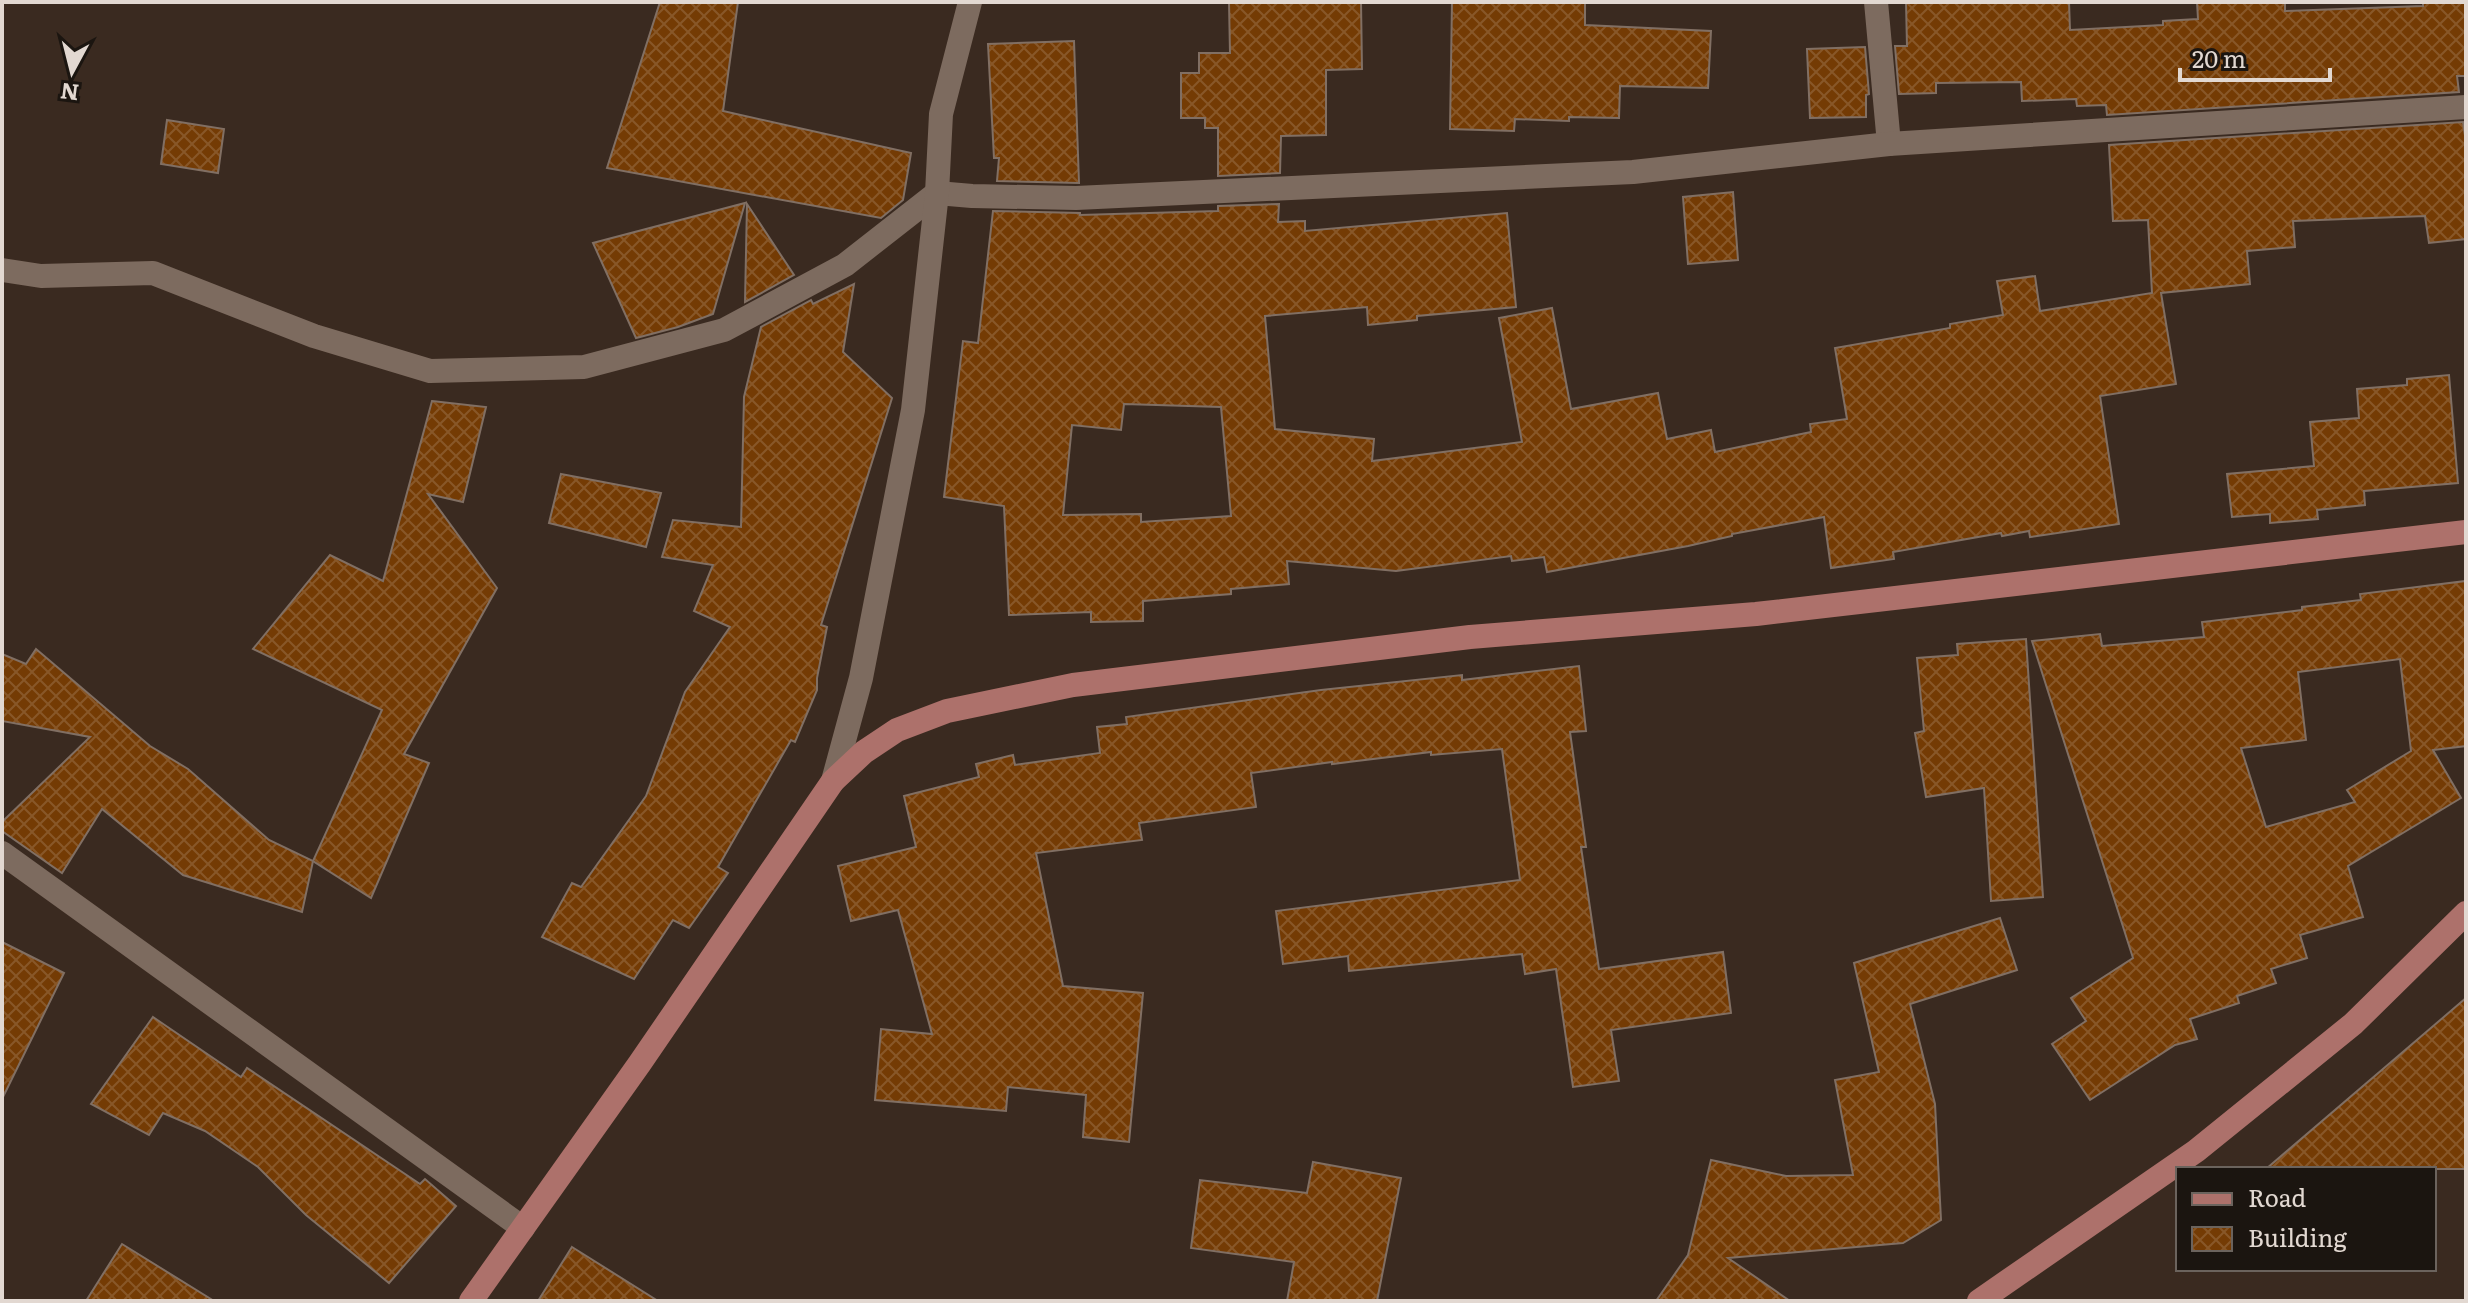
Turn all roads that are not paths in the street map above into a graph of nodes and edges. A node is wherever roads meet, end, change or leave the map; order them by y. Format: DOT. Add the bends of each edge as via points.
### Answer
graph roads {
  1 [pos="970,2"];
  2 [pos="1876,2"];
  3 [pos="2466,107"];
  4 [pos="1889,144"];
  5 [pos="937,193"];
  6 [pos="2,270"];
  7 [pos="2466,532"];
  8 [pos="833,781"];
  9 [pos="2,853"];
  10 [pos="2466,913"];
  11 [pos="523,1228"];
  12 [pos="471,1301"];
  13 [pos="1979,1301"];
  1 -- 5 [label="street" via="941,114"];
  2 -- 4 [label="street"];
  3 -- 4 [label="street"];
  4 -- 5 [label="street" via="1633,172 1076,198"];
  5 -- 6 [label="street" via="845,265 724,330 584,367 430,371 314,336 153,273 41,276"];
  5 -- 8 [label="street" via="913,410 861,678"];
  7 -- 8 [label="main road" via="1787,610 1470,637 1073,685 947,711 897,730"];
  8 -- 11 [label="main road"];
  9 -- 11 [label="street"];
  10 -- 13 [label="main road" via="2353,1024 2196,1151"];
  11 -- 12 [label="main road"];
}
